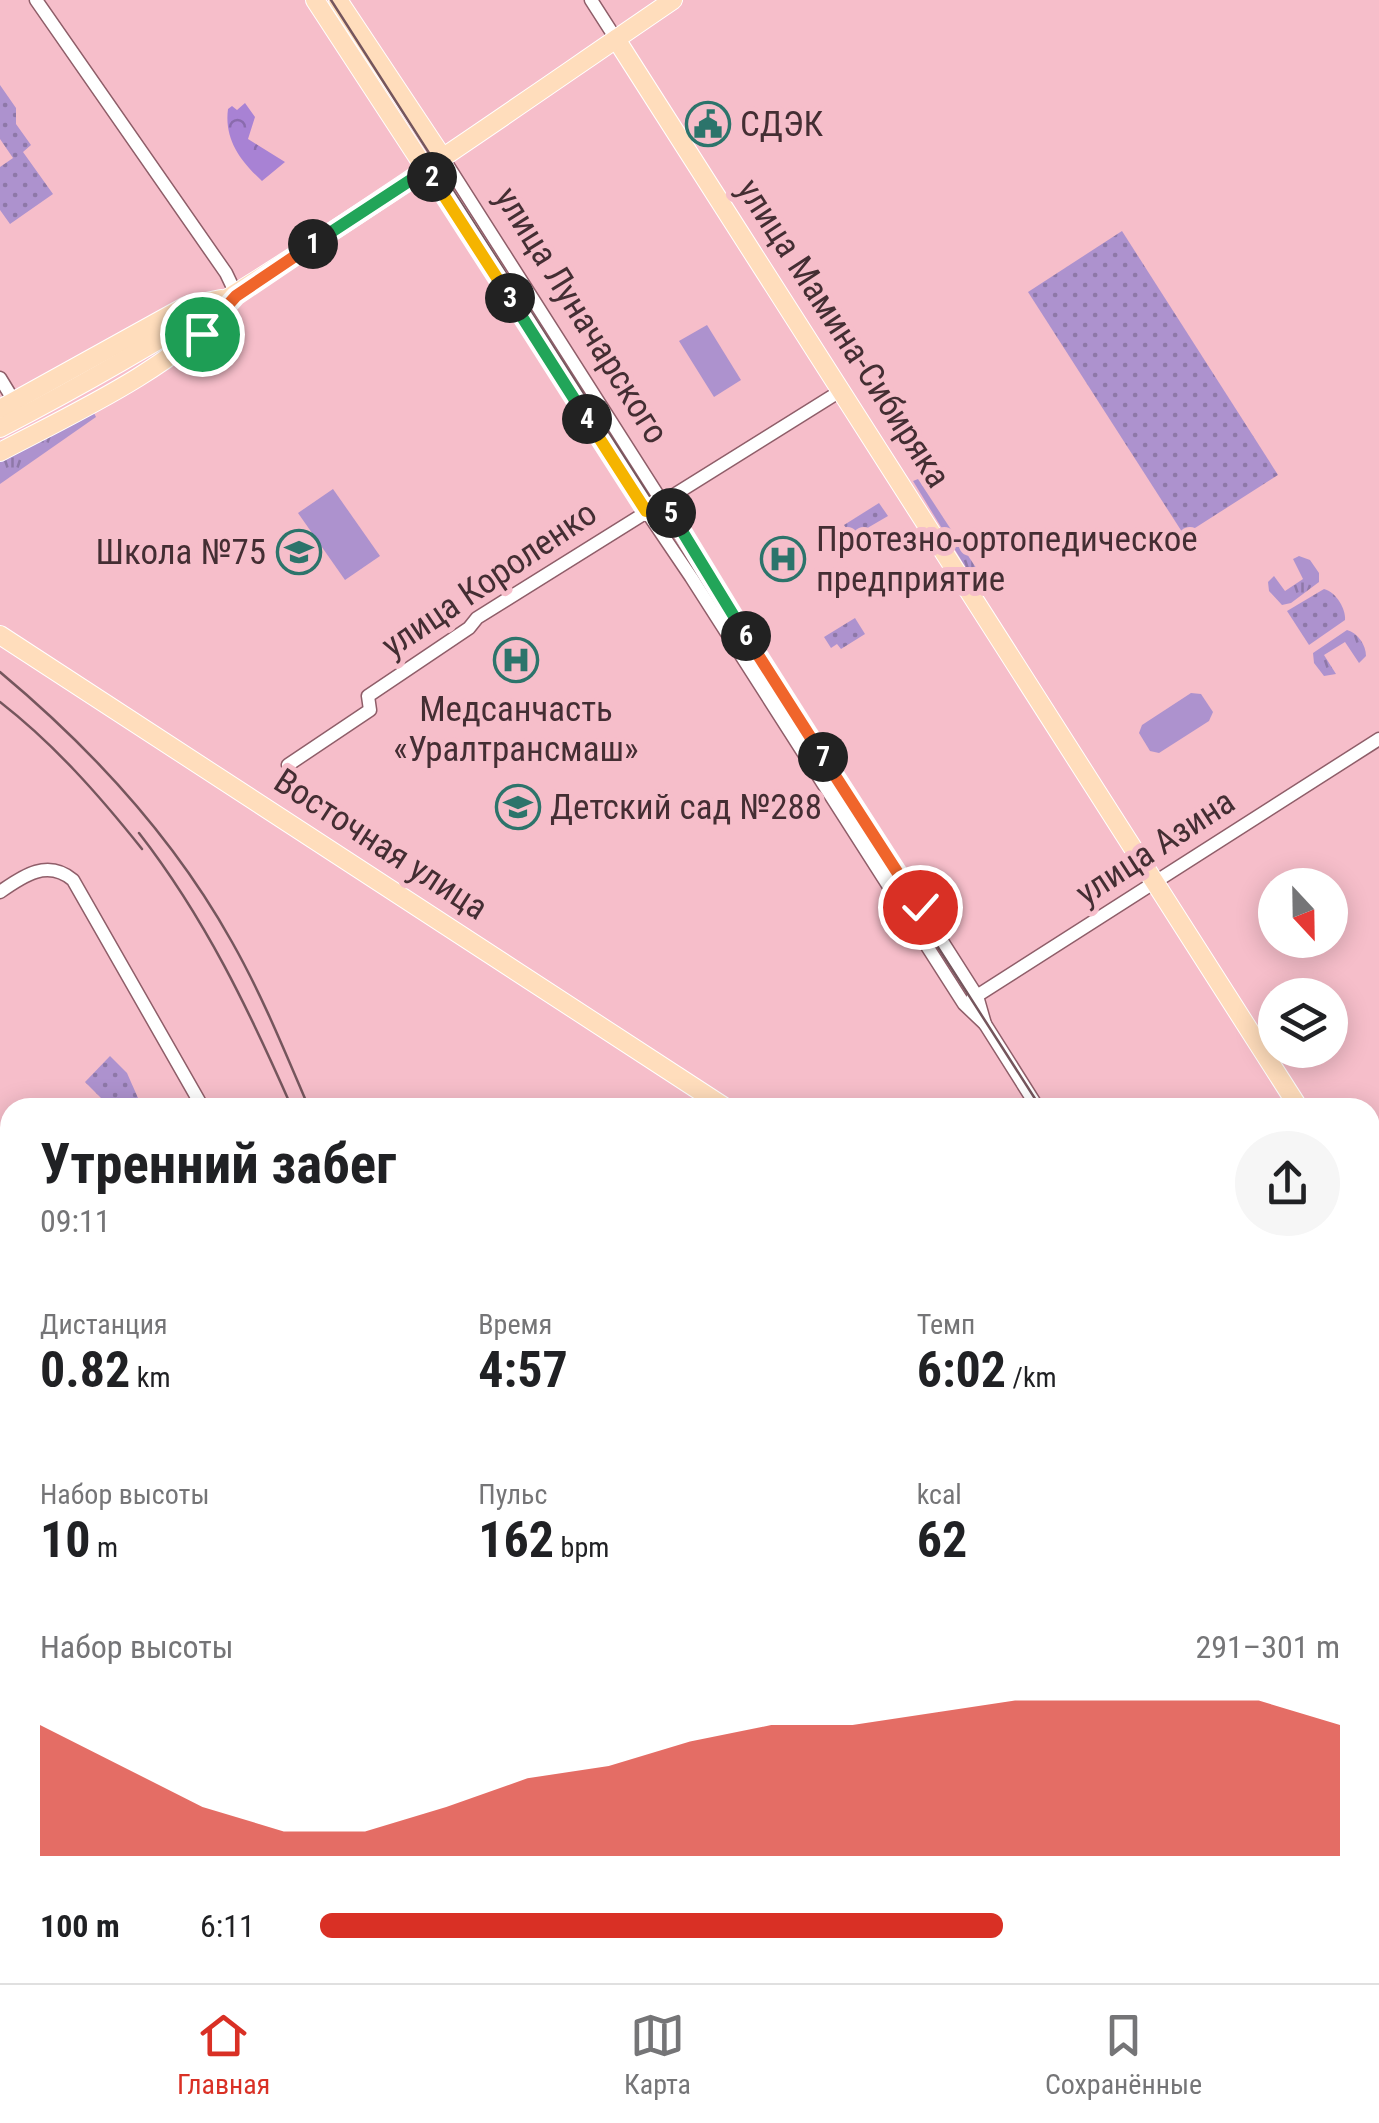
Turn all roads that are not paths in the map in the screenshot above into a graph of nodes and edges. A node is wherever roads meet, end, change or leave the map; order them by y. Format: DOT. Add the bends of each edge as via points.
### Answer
graph roads {
  1 [pos="36,0"];
  2 [pos="315,0"];
  3 [pos="338,0"];
  4 [pos="591,0"];
  5 [pos="674,0"];
  6 [pos="616,39"];
  7 [pos="443,158"];
  8 [pos="426,170"];
  9 [pos="236,296"];
  10 [pos="0,378"];
  11 [pos="842,390"];
  12 [pos="7,405"];
  13 [pos="0,428"];
  14 [pos="0,452"];
  15 [pos="662,501"];
  16 [pos="646,511"];
  17 [pos="0,635"];
  18 [pos="1379,740"];
  19 [pos="288,766"];
  20 [pos="1154,884"];
  21 [pos="0,892"];
  22 [pos="970,1000"];
  23 [pos="197,1098"];
  24 [pos="711,1098"];
  25 [pos="1032,1098"];
  26 [pos="1293,1098"];
  1 -- 9 [label="street"];
  2 -- 8 [label="main road, улица Луначарского"];
  3 -- 7 [label="main road, улица Луначарского"];
  4 -- 6 [label="street, улица Мамина-Сибиряка"];
  5 -- 6 [label="main road"];
  6 -- 7 [label="main road"];
  6 -- 11 [label="main road, улица Мамина-Сибиряка"];
  7 -- 8 [label="main road"];
  7 -- 15 [label="street, улица Луначарского"];
  8 -- 9 [label="main road"];
  8 -- 16 [label="street, улица Луначарского"];
  9 -- 12 [label="main road" via="186,306"];
  9 -- 13 [label="main road"];
  9 -- 14 [label="main road" via="202,334 93,404"];
  10 -- 12 [label="street"];
  11 -- 15 [label="street, улица Короленко"];
  11 -- 20 [label="main road, улица Мамина-Сибиряка"];
  15 -- 16 [label="street, улица Короленко"];
  15 -- 22 [label="street, улица Луначарского"];
  16 -- 19 [label="street, улица Короленко" via="477,618 368,696 370,710"];
  16 -- 22 [label="street, улица Луначарского"];
  17 -- 24 [label="main road, Восточная улица"];
  18 -- 20 [label="street, улица Азина"];
  20 -- 22 [label="street, улица Азина"];
  20 -- 26 [label="main road, улица Мамина-Сибиряка"];
  21 -- 23 [label="street" via="50,868 74,880"];
  22 -- 25 [label="street, улица Луначарского"];
}
